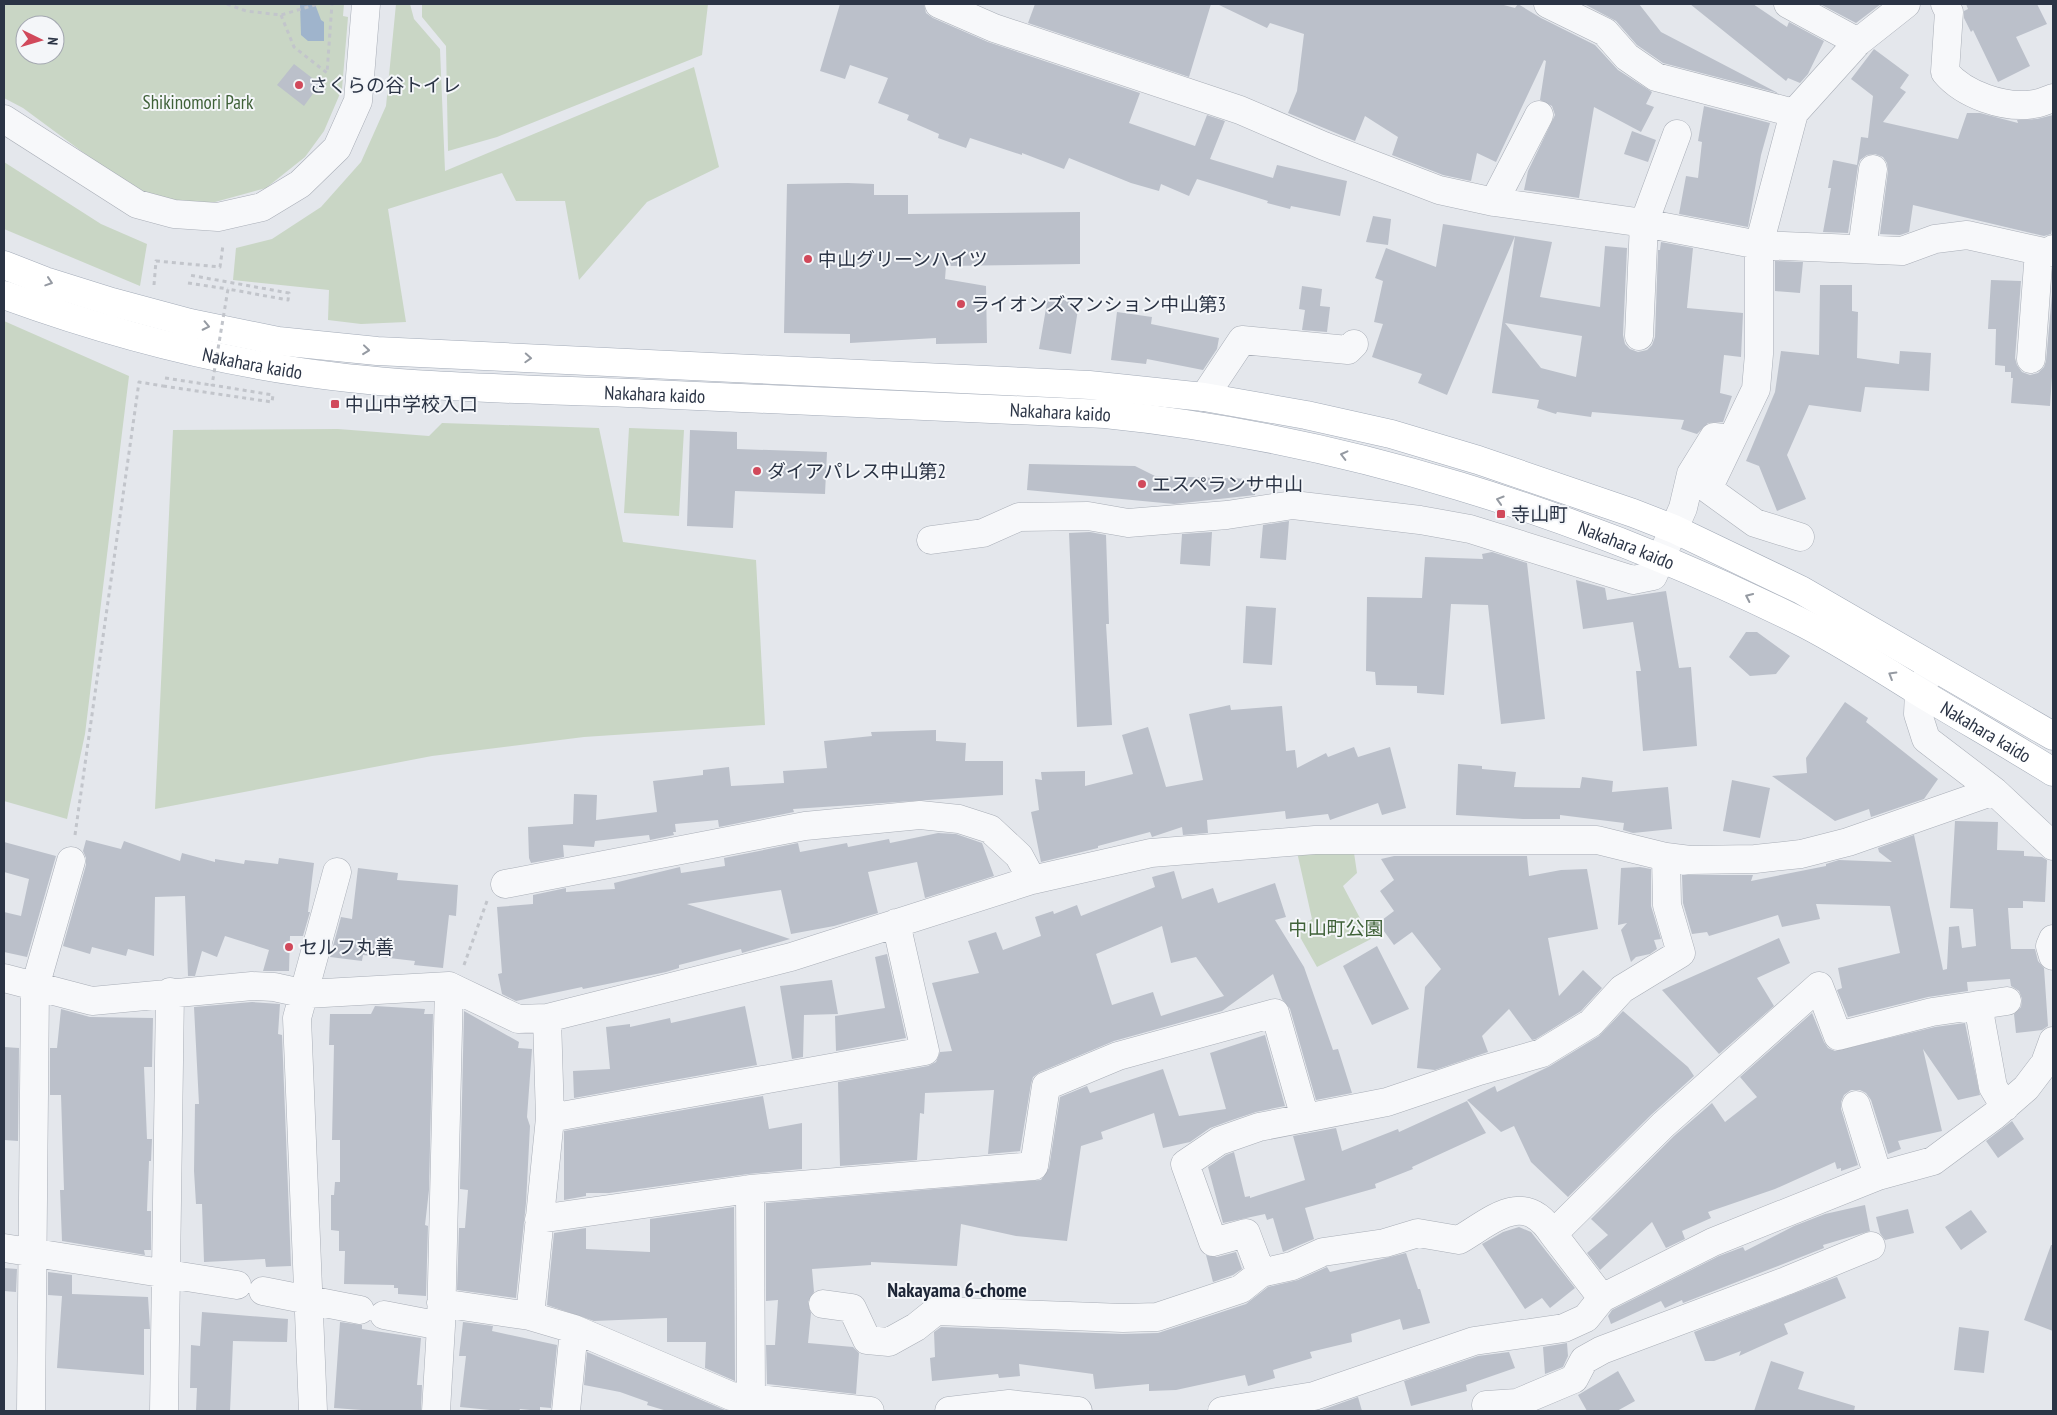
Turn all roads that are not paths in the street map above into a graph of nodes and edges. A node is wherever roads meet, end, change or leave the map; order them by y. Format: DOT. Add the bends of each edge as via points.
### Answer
graph roads {
  1 [pos="366,4"];
  2 [pos="939,4"];
  3 [pos="1548,4"];
  4 [pos="1788,4"];
  5 [pos="1906,4"];
  6 [pos="1945,4"];
  7 [pos="1858,42"];
  8 [pos="2053,98"];
  9 [pos="1794,113"];
  10 [pos="1539,115"];
  11 [pos="4,119"];
  12 [pos="1677,134"];
  13 [pos="1873,169"];
  14 [pos="1494,202"];
  15 [pos="1644,222"];
  16 [pos="1759,245"];
  17 [pos="1862,249"];
  18 [pos="2046,250"];
  19 [pos="4,265"];
  20 [pos="4,294"];
  21 [pos="1639,336"];
  22 [pos="1354,344"];
  23 [pos="2031,359"];
  24 [pos="1204,397"];
  25 [pos="1732,439"];
  26 [pos="1674,530"];
  27 [pos="1800,537"];
  28 [pos="931,540"];
  29 [pos="1661,559"];
  30 [pos="1933,665"];
  31 [pos="1919,692"];
  32 [pos="2053,736"];
  33 [pos="2053,772"];
  34 [pos="1994,791"];
  35 [pos="2053,846"];
  36 [pos="1666,857"];
  37 [pos="71,861"];
  38 [pos="338,872"];
  39 [pos="1032,880"];
  40 [pos="505,884"];
  41 [pos="896,923"];
  42 [pos="2053,940"];
  43 [pos="2053,956"];
  44 [pos="4,978"];
  45 [pos="35,987"];
  46 [pos="452,988"];
  47 [pos="170,992"];
  48 [pos="306,994"];
  49 [pos="2007,1001"];
  50 [pos="1978,1005"];
  51 [pos="547,1018"];
  52 [pos="2051,1056"];
  53 [pos="1856,1105"];
  54 [pos="2005,1107"];
  55 [pos="550,1118"];
  56 [pos="1305,1118"];
  57 [pos="1878,1176"];
  58 [pos="750,1189"];
  59 [pos="539,1219"];
  60 [pos="1553,1234"];
  61 [pos="1871,1246"];
  62 [pos="4,1248"];
  63 [pos="32,1253"];
  64 [pos="166,1273"];
  65 [pos="1262,1273"];
  66 [pos="237,1285"];
  67 [pos="263,1290"];
  68 [pos="1602,1298"];
  69 [pos="307,1300"];
  70 [pos="823,1304"];
  71 [pos="441,1314"];
  72 [pos="530,1316"];
  73 [pos="1564,1328"];
  74 [pos="574,1329"];
  75 [pos="1584,1360"];
  76 [pos="751,1400"];
  77 [pos="1486,1405"];
  78 [pos="31,1411"];
  79 [pos="164,1411"];
  80 [pos="313,1411"];
  81 [pos="436,1411"];
  82 [pos="566,1411"];
  83 [pos="870,1411"];
  84 [pos="949,1411"];
  85 [pos="1078,1411"];
  86 [pos="1222,1411"];
  1 -- 11 [label="street" via="358,101 337,148 300,184 262,207 218,217 174,214 137,204"];
  2 -- 14 [label="street" via="994,28 1240,110 1438,190"];
  3 -- 9 [label="street" via="1605,32 1627,57 1656,77"];
  4 -- 7 [label="street"];
  5 -- 7 [label="street"];
  6 -- 8 [label="street" via="1949,12 1945,72 1954,82 2004,104 2034,104"];
  7 -- 9 [label="street"];
  9 -- 16 [label="street"];
  10 -- 14 [label="street"];
  12 -- 15 [label="street"];
  13 -- 17 [label="street"];
  14 -- 15 [label="street"];
  15 -- 16 [label="street"];
  15 -- 21 [label="street"];
  16 -- 17 [label="street"];
  16 -- 25 [label="street" via="1756,389"];
  17 -- 18 [label="street" via="1902,251 1935,239 1967,235"];
  18 -- 23 [label="street"];
  19 -- 24 [label="main road, Nakahara kaido, one-way" via="112,302 190,323 278,341 377,351 1089,385"];
  29 -- 20 [label="main road, Nakahara kaido, one-way" via="1520,506 1412,472 1274,439 1175,421 1095,414 463,385 302,372 209,356 127,335"];
  22 -- 24 [label="street" via="1348,350 1242,340"];
  24 -- 26 [label="main road, Nakahara kaido" via="1391,434 1478,460"];
  25 -- 26 [label="street" via="1714,437 1691,474"];
  25 -- 27 [label="street" via="1708,489 1755,523"];
  26 -- 29 [label="street"];
  26 -- 30 [label="main road, Nakahara kaido" via="1801,590"];
  28 -- 29 [label="street" via="984,533 1019,517 1088,516 1128,523 1227,515 1292,505 1470,529 1633,580 1653,576"];
  31 -- 29 [label="main road, Nakahara kaido, one-way" via="1799,621"];
  30 -- 31 [label="street"];
  30 -- 32 [label="main road, Nakahara kaido"];
  31 -- 33 [label="main road, Nakahara kaido"];
  31 -- 34 [label="street" via="1918,714 1926,740"];
  34 -- 35 [label="street"];
  34 -- 36 [label="street" via="1892,828 1801,854 1755,859"];
  36 -- 39 [label="street" via="1597,840 1315,840 1151,853"];
  36 -- 56 [label="street" via="1667,905 1681,953 1622,989 1591,1023 1542,1053 1479,1070 1387,1102"];
  37 -- 45 [label="street"];
  38 -- 48 [label="street"];
  39 -- 40 [label="street" via="1020,856 990,829 959,819 920,814 805,826"];
  39 -- 41 [label="street"];
  41 -- 51 [label="street" via="791,957"];
  41 -- 55 [label="street" via="925,1051"];
  42 -- 43 [label="street" via="2050,946"];
  44 -- 45 [label="street"];
  45 -- 47 [label="street" via="92,1001"];
  45 -- 63 [label="street"];
  46 -- 48 [label="street"];
  46 -- 51 [label="street" via="518,1019"];
  46 -- 71 [label="street"];
  47 -- 48 [label="street" via="252,986"];
  47 -- 64 [label="street"];
  48 -- 69 [label="street" via="297,1018"];
  49 -- 50 [label="street"];
  50 -- 54 [label="street" via="1993,1087"];
  50 -- 60 [label="street" via="1932,1012 1838,1036 1819,986 1663,1125"];
  51 -- 55 [label="street"];
  52 -- 54 [label="street" via="2026,1088"];
  53 -- 57 [label="street"];
  54 -- 57 [label="street" via="1933,1162"];
  55 -- 59 [label="street"];
  56 -- 58 [label="street" via="1274,1013 1118,1056 1046,1086 1034,1166"];
  56 -- 65 [label="street" via="1259,1127 1219,1141 1185,1164 1213,1242 1246,1233"];
  57 -- 68 [label="street" via="1713,1242"];
  58 -- 59 [label="street"];
  58 -- 76 [label="street"];
  59 -- 72 [label="street"];
  60 -- 65 [label="street" via="1543,1219 1526,1211 1507,1211 1459,1240 1418,1232 1385,1243 1323,1252 1292,1266"];
  60 -- 68 [label="street"];
  61 -- 75 [label="street" via="1602,1350"];
  62 -- 63 [label="street"];
  63 -- 64 [label="street"];
  63 -- 78 [label="street"];
  64 -- 66 [label="street"];
  64 -- 79 [label="street"];
  65 -- 70 [label="street" via="1241,1289 1157,1317 936,1310 916,1327 889,1342 867,1340 852,1308"];
  67 -- 69 [label="street"];
  68 -- 73 [label="street" via="1586,1318"];
  69 -- 71 [label="street" via="372,1312"];
  69 -- 80 [label="street"];
  71 -- 72 [label="street"];
  71 -- 81 [label="street"];
  72 -- 74 [label="street"];
  73 -- 75 [label="street"];
  73 -- 86 [label="street" via="1474,1341 1314,1396"];
  74 -- 76 [label="street" via="731,1396"];
  74 -- 82 [label="street"];
  75 -- 77 [label="street" via="1574,1379 1517,1403"];
  76 -- 83 [label="street"];
  84 -- 85 [label="street" via="1009,1404"];
}
